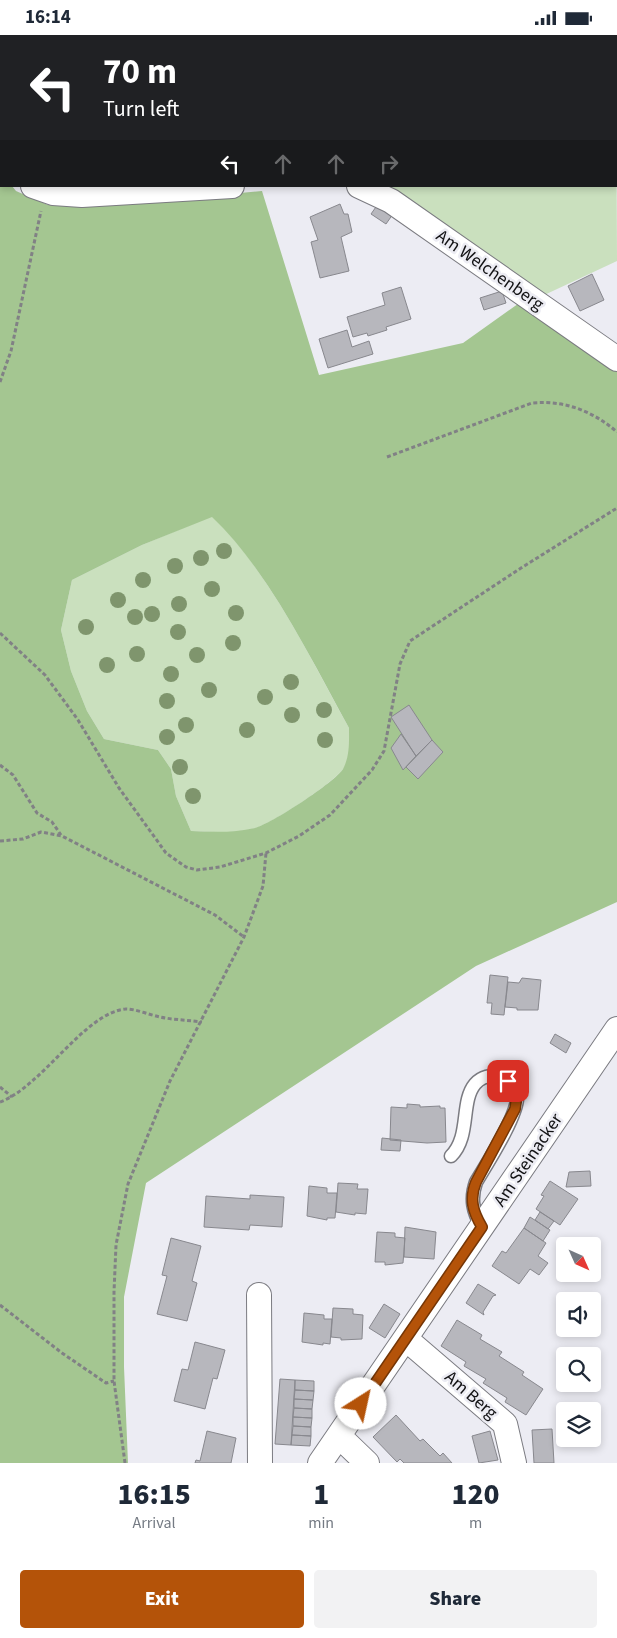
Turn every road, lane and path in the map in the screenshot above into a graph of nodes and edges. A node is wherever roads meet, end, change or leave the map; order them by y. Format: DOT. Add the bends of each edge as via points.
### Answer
graph roads {
  1 [pos="217,187"];
  2 [pos="361,187"];
  3 [pos="39,188"];
  4 [pos="617,359"];
  5 [pos="0,383"];
  6 [pos="617,432"];
  7 [pos="386,457"];
  8 [pos="617,508"];
  9 [pos="0,633"];
  10 [pos="0,765"];
  11 [pos="62,836"];
  12 [pos="0,841"];
  13 [pos="266,853"];
  14 [pos="244,937"];
  15 [pos="202,1022"];
  16 [pos="617,1029"];
  17 [pos="0,1087"];
  18 [pos="12,1097"];
  19 [pos="0,1103"];
  20 [pos="451,1156"];
  21 [pos="482,1227"];
  22 [pos="259,1295"];
  23 [pos="0,1305"];
  24 [pos="406,1339"];
  25 [pos="114,1381"];
  26 [pos="339,1436"];
  27 [pos="125,1463"];
  28 [pos="260,1463"];
  29 [pos="320,1463"];
  30 [pos="367,1463"];
  31 [pos="514,1463"];
  1 -- 3 [label="street" via="93,195 72,195"];
  2 -- 4 [label="street, Am Welchenberg" via="391,201"];
  3 -- 5 [label="path" via="18,321"];
  6 -- 7 [label="path" via="603,421 570,405 551,401 532,403"];
  8 -- 13 [label="path" via="410,641 400,664 384,751 379,760 330,815 300,836"];
  9 -- 13 [label="path" via="45,675 166,853 177,862 197,869 242,862"];
  10 -- 11 [label="path" via="13,775 37,813 52,822"];
  11 -- 12 [label="path" via="41,832 23,839"];
  11 -- 14 [label="path" via="215,915"];
  13 -- 14 [label="path" via="264,886"];
  14 -- 15 [label="path"];
  15 -- 18 [label="path" via="162,1018 126,1009 107,1016 83,1032"];
  15 -- 25 [label="path" via="170,1081 128,1184 116,1245"];
  16 -- 21 [label="street, Am Steinacker"];
  17 -- 18 [label="path"];
  18 -- 19 [label="path"];
  20 -- 21 [label="lane" via="461,1143 476,1083 491,1075 508,1081 517,1095 515,1109 472,1195 474,1210"];
  21 -- 24 [label="street, Am Steinacker"];
  22 -- 28 [label="street"];
  23 -- 25 [label="path" via="106,1383"];
  24 -- 26 [label="street, Am Steinacker"];
  24 -- 31 [label="street, Am Berg" via="505,1424"];
  25 -- 27 [label="path"];
  26 -- 29 [label="street, Am Steinacker"];
  26 -- 30 [label="street"];
}
